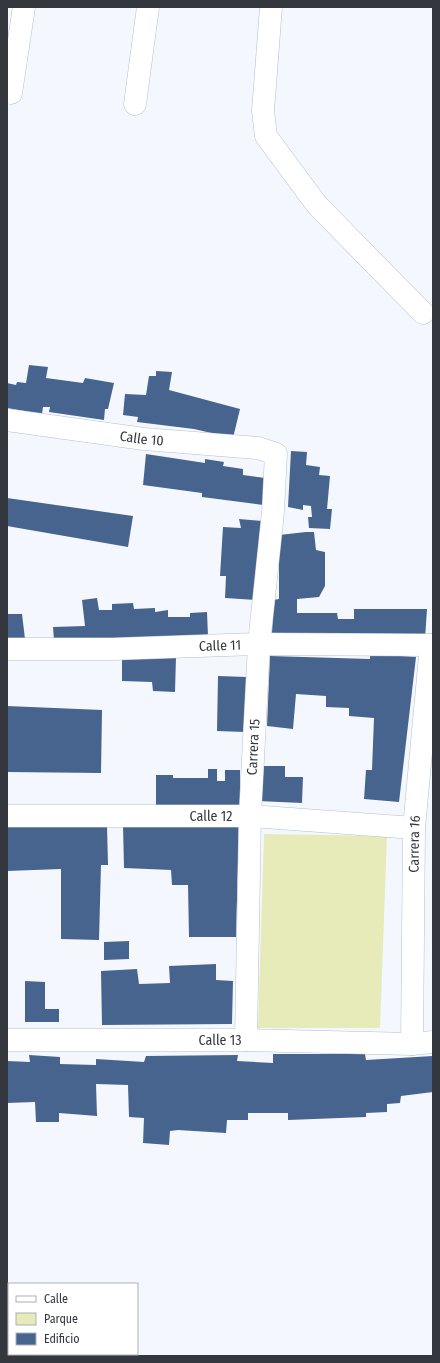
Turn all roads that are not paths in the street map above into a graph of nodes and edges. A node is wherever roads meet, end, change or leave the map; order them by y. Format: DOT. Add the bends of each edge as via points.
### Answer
graph roads {
  1 [pos="24,7"];
  2 [pos="148,7"];
  3 [pos="271,7"];
  4 [pos="11,93"];
  5 [pos="135,104"];
  6 [pos="423,313"];
  7 [pos="7,420"];
  8 [pos="276,454"];
  9 [pos="259,644"];
  10 [pos="432,645"];
  11 [pos="7,649"];
  12 [pos="7,816"];
  13 [pos="250,816"];
  14 [pos="414,828"];
  15 [pos="7,1040"];
  16 [pos="246,1040"];
  17 [pos="423,1043"];
  1 -- 4 [label="street"];
  2 -- 5 [label="street"];
  3 -- 6 [label="street" via="263,111 266,136 317,205"];
  7 -- 8 [label="street, Calle 10" via="144,439 258,448"];
  8 -- 9 [label="street, Carrera 15" via="273,512"];
  9 -- 10 [label="street, Calle 11"];
  9 -- 11 [label="street, Calle 11" via="114,649"];
  9 -- 13 [label="street, Carrera 15"];
  10 -- 14 [label="street, Carrera 16"];
  12 -- 13 [label="street, Calle 12"];
  13 -- 14 [label="street, Calle 12"];
  13 -- 16 [label="street, Carrera 15"];
  14 -- 17 [label="street, Carrera 16"];
  15 -- 16 [label="street, Calle 13"];
  16 -- 17 [label="street, Calle 13"];
}
